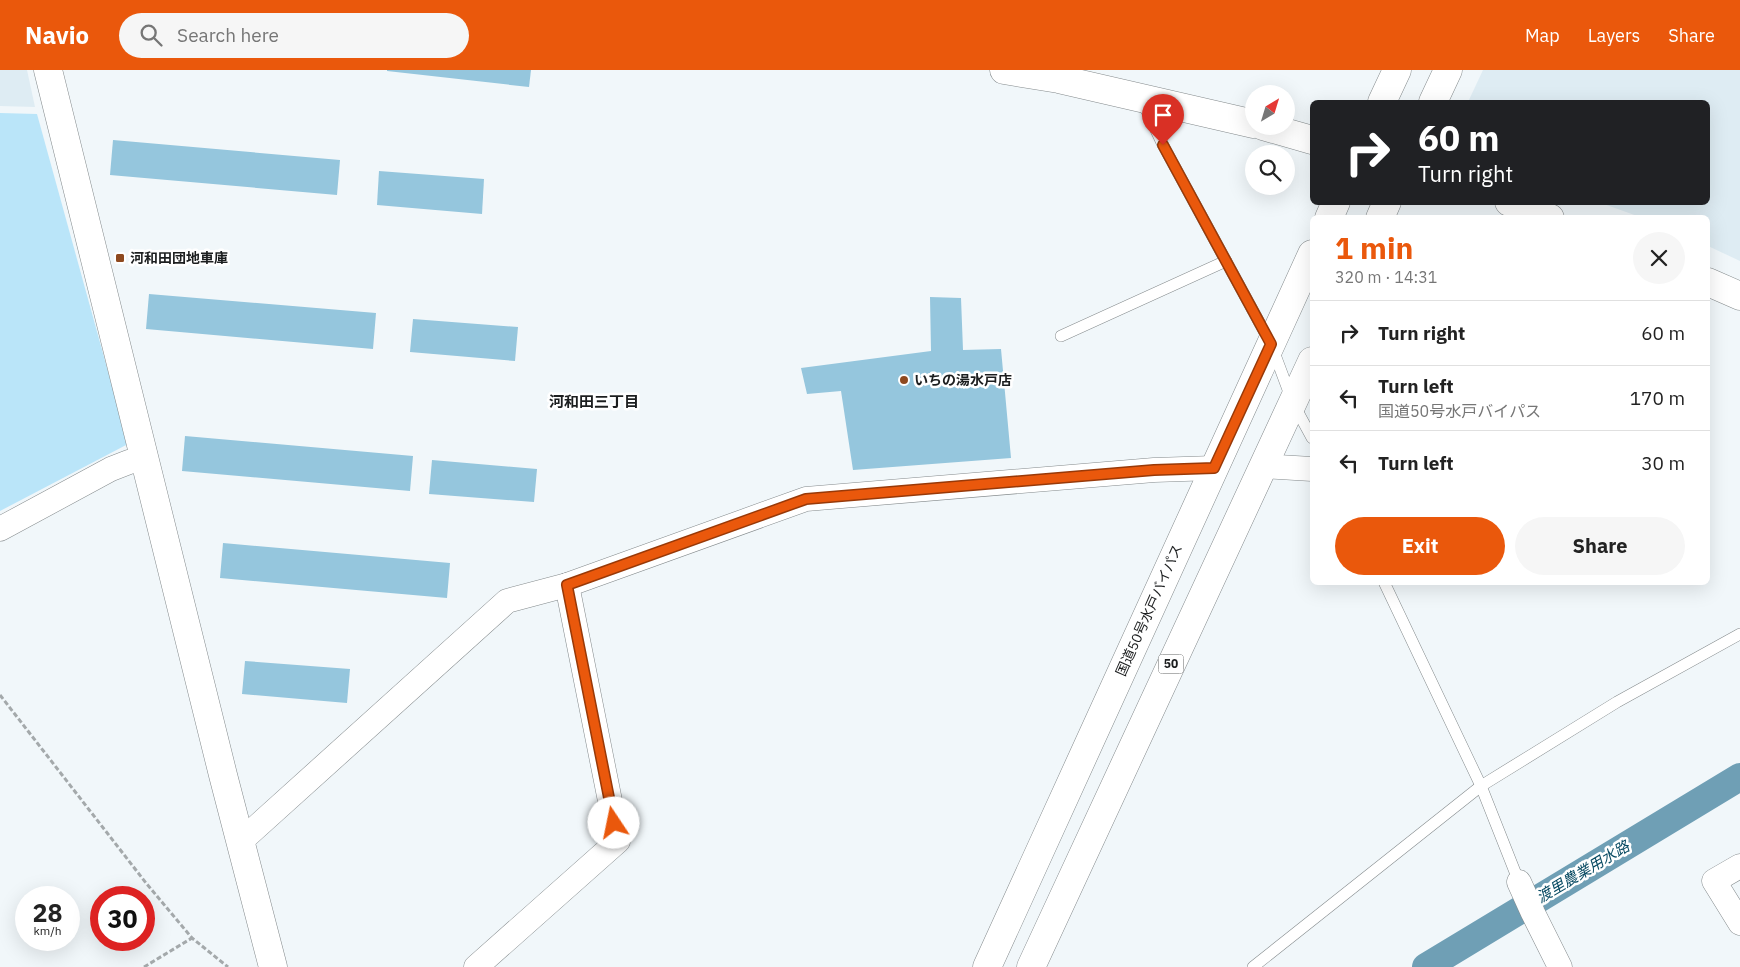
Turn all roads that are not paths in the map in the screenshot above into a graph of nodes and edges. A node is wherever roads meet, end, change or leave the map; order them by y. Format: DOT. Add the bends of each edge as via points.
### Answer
graph roads {
  1 [pos="48,70"];
  2 [pos="1004,70"];
  3 [pos="1397,70"];
  4 [pos="1448,70"];
  5 [pos="1060,74"];
  6 [pos="1140,97"];
  7 [pos="1383,100"];
  8 [pos="1434,100"];
  9 [pos="1245,122"];
  10 [pos="1294,135"];
  11 [pos="1310,139"];
  12 [pos="1517,205"];
  13 [pos="1542,215"];
  14 [pos="1310,258"];
  15 [pos="1226,261"];
  16 [pos="1710,283"];
  17 [pos="1740,296"];
  18 [pos="1061,336"];
  19 [pos="1271,344"];
  20 [pos="1310,365"];
  21 [pos="1293,403"];
  22 [pos="1310,434"];
  23 [pos="145,458"];
  24 [pos="1263,466"];
  25 [pos="1214,468"];
  26 [pos="1310,469"];
  27 [pos="0,528"];
  28 [pos="567,585"];
  29 [pos="1385,585"];
  30 [pos="1740,634"];
  31 [pos="1481,786"];
  32 [pos="241,841"];
  33 [pos="1740,866"];
  34 [pos="1519,882"];
  35 [pos="1740,923"];
  36 [pos="273,967"];
  37 [pos="476,967"];
  38 [pos="987,967"];
  39 [pos="1030,967"];
  40 [pos="1253,967"];
  41 [pos="1560,967"];
  1 -- 23 [label="main road"];
  2 -- 5 [label="main road"];
  3 -- 7 [label="main road"];
  4 -- 8 [label="main road"];
  5 -- 6 [label="main road"];
  6 -- 9 [label="main road"];
  6 -- 15 [label="lane"];
  10 -- 11 [label="main road"];
  12 -- 13 [label="main road"];
  14 -- 19 [label="main road, 国道50号水戸バイパス"];
  15 -- 18 [label="lane"];
  15 -- 19 [label="lane"];
  16 -- 17 [label="main road"];
  19 -- 21 [label="lane"];
  19 -- 25 [label="main road, 国道50号水戸バイパス"];
  20 -- 21 [label="main road, 50"];
  21 -- 22 [label="lane"];
  21 -- 24 [label="main road, 50"];
  23 -- 27 [label="street" via="111,469"];
  23 -- 32 [label="main road"];
  24 -- 26 [label="street"];
  24 -- 39 [label="main road, 50"];
  25 -- 28 [label="street" via="1154,470 806,499"];
  25 -- 38 [label="main road, 国道50号水戸バイパス"];
  28 -- 32 [label="street" via="507,601"];
  28 -- 37 [label="street" via="618,841"];
  29 -- 31 [label="lane"];
  30 -- 31 [label="lane" via="1617,702"];
  31 -- 34 [label="lane"];
  31 -- 40 [label="lane"];
  32 -- 36 [label="main road"];
  33 -- 35 [label="street" via="1714,881"];
  34 -- 41 [label="street"];
}
